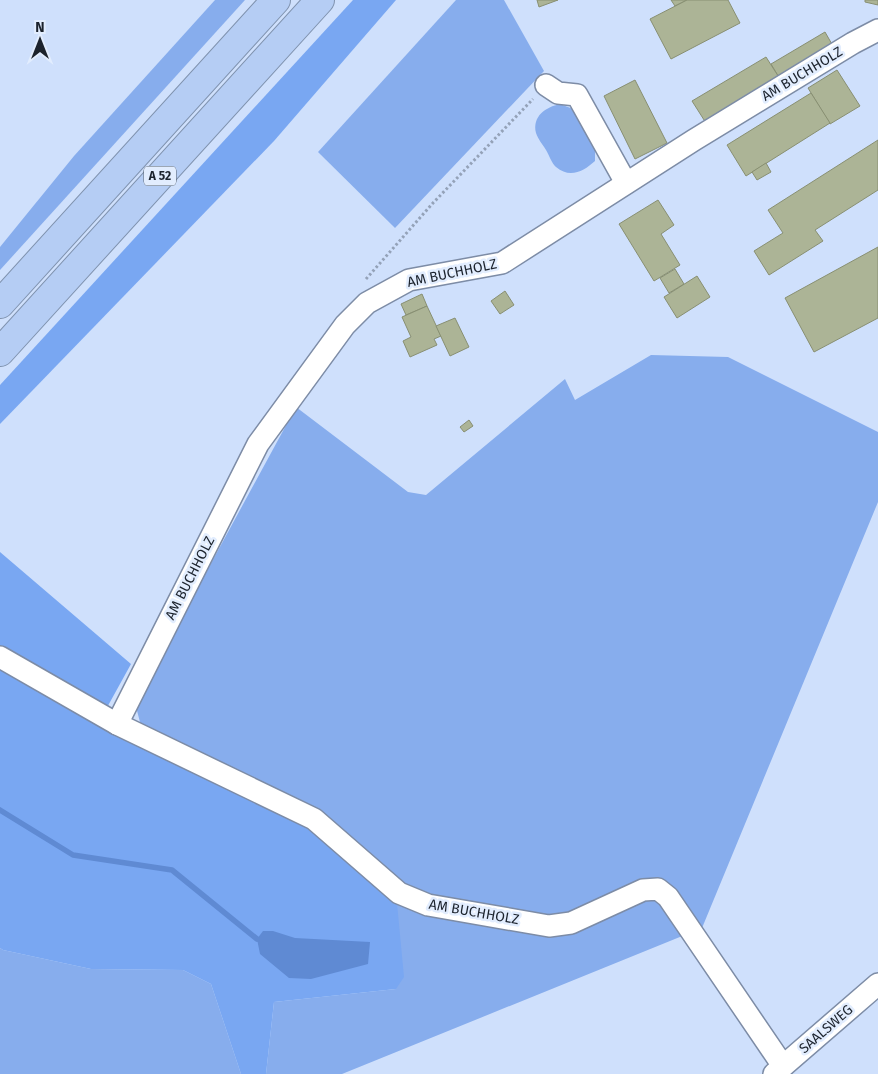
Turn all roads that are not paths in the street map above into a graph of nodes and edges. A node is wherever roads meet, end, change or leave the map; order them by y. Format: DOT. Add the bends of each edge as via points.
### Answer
graph roads {
  1 [pos="276,0"];
  2 [pos="320,0"];
  3 [pos="878,30"];
  4 [pos="546,85"];
  5 [pos="626,183"];
  6 [pos="0,304"];
  7 [pos="0,352"];
  8 [pos="0,657"];
  9 [pos="117,724"];
  10 [pos="878,984"];
  11 [pos="779,1070"];
  1 -- 6 [label="highway, A 52"];
  2 -- 7 [label="highway, A 52"];
  3 -- 5 [label="street, AM BUCHHOLZ"];
  4 -- 5 [label="street" via="558,93 577,95"];
  5 -- 9 [label="street, AM BUCHHOLZ" via="502,262 409,280 367,304 345,325 258,444"];
  8 -- 9 [label="street, AM BUCHHOLZ"];
  9 -- 11 [label="street, AM BUCHHOLZ" via="314,819 399,893 428,905 549,926 571,923 643,890 658,889 668,898"];
  10 -- 11 [label="street, SAALSWEG"];
}
